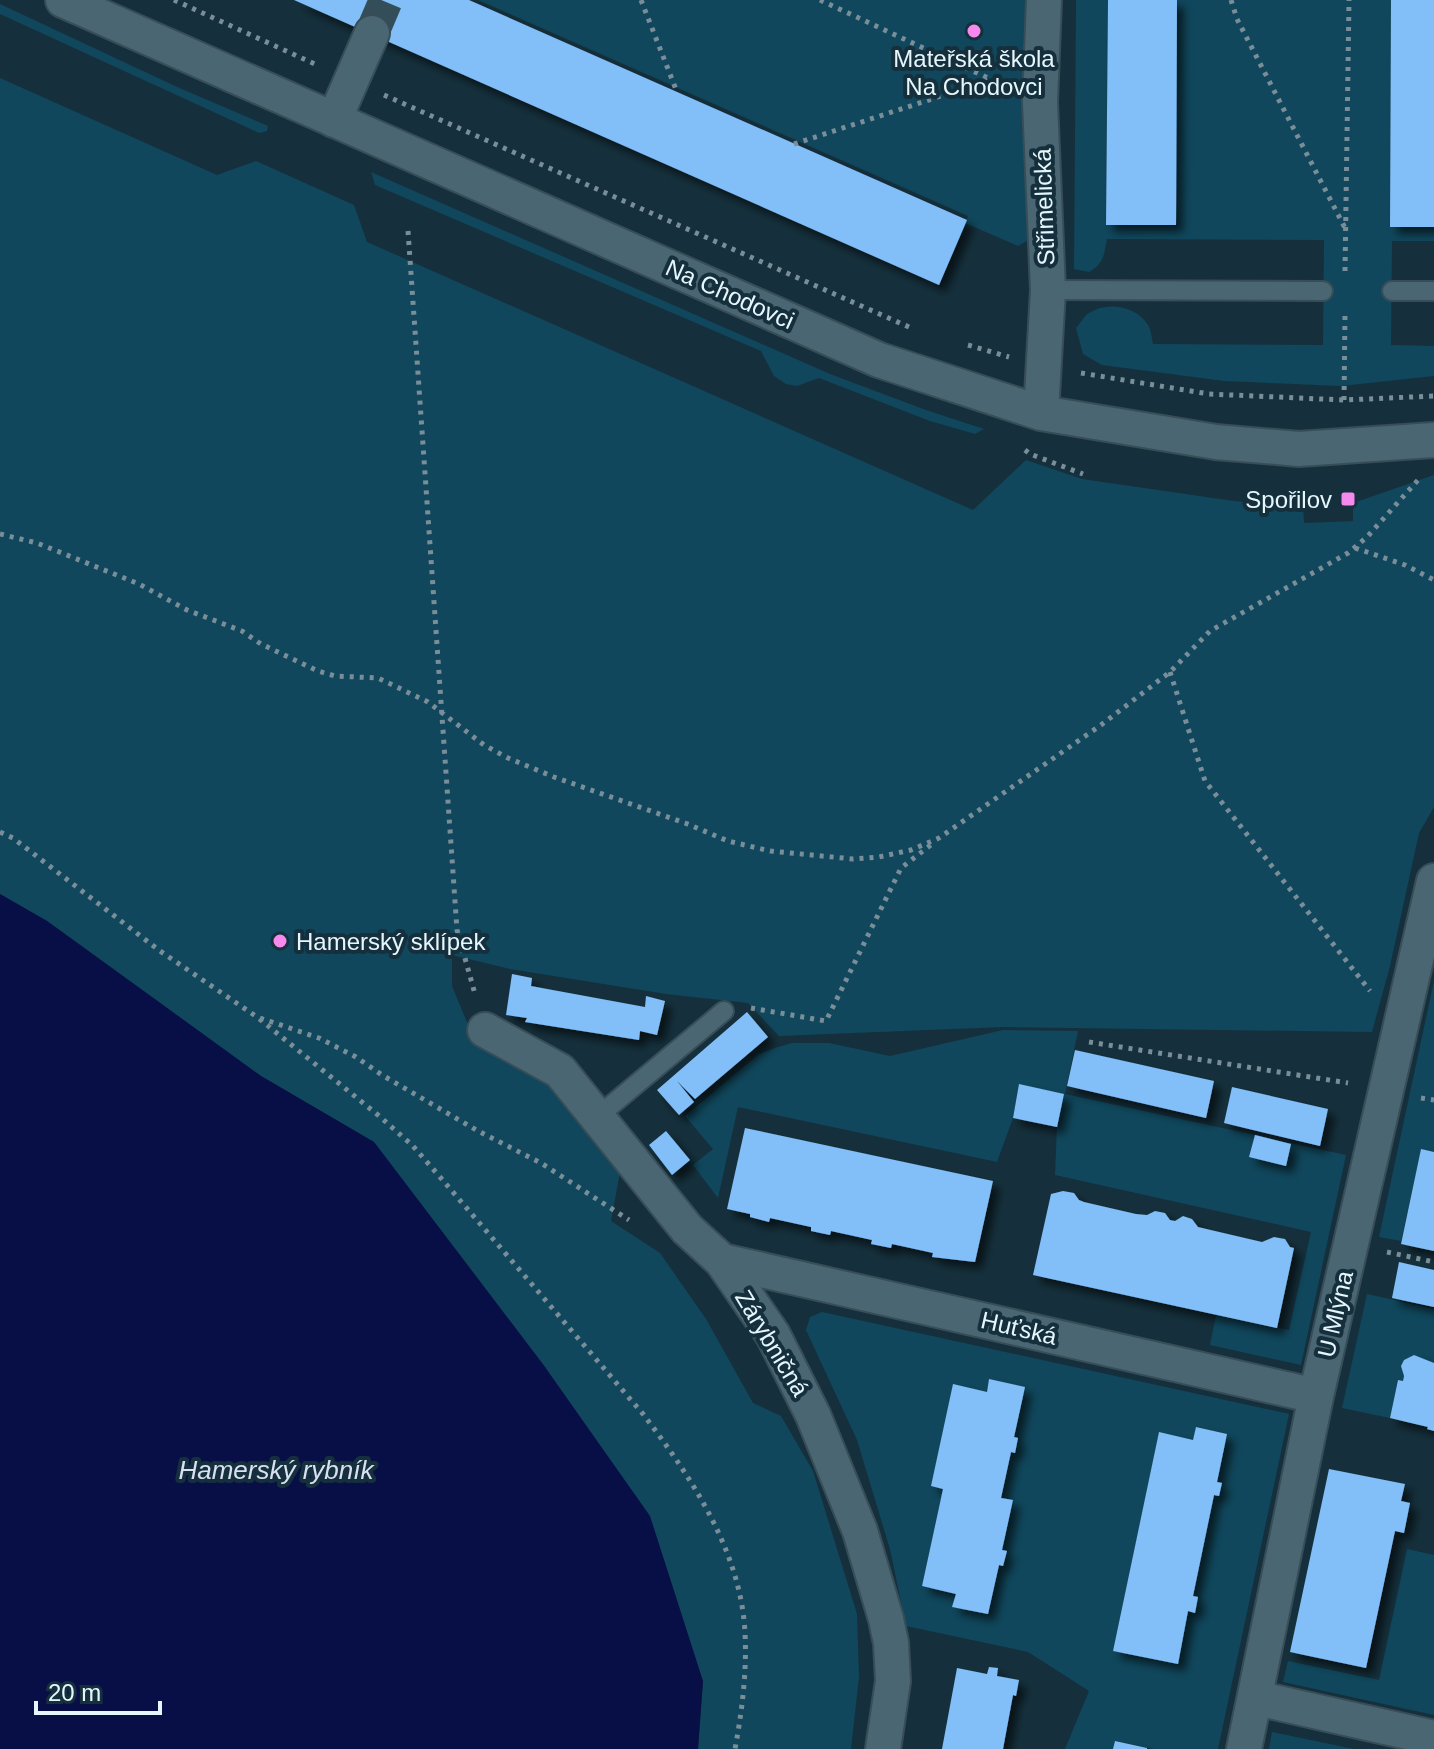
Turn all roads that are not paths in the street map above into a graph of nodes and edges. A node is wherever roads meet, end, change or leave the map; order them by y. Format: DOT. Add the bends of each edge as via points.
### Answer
graph roads {
  1 [pos="63,0"];
  2 [pos="1044,0"];
  3 [pos="372,33"];
  4 [pos="334,120"];
  5 [pos="1048,290"];
  6 [pos="1323,291"];
  7 [pos="1392,291"];
  8 [pos="1434,291"];
  9 [pos="1041,413"];
  10 [pos="1431,440"];
  11 [pos="1434,881"];
  12 [pos="724,1011"];
  13 [pos="485,1030"];
  14 [pos="597,1117"];
  15 [pos="722,1261"];
  16 [pos="1316,1396"];
  17 [pos="1256,1698"];
  18 [pos="1434,1738"];
  19 [pos="883,1749"];
  20 [pos="1244,1749"];
  1 -- 4 [label="street, Na Chodovci"];
  2 -- 5 [label="street, Střimelická" via="1040,102"];
  3 -- 4 [label="street"];
  4 -- 9 [label="street, Na Chodovci" via="879,360"];
  5 -- 6 [label="lane"];
  5 -- 9 [label="street, Střimelická"];
  7 -- 8 [label="lane"];
  9 -- 10 [label="street, Na Chodovci" via="1216,442 1299,449"];
  11 -- 16 [label="street, U Mlýna"];
  12 -- 14 [label="lane"];
  13 -- 14 [label="street, Zárybničná" via="560,1071"];
  14 -- 15 [label="street, Zárybničná" via="687,1229"];
  15 -- 16 [label="street, Huťská"];
  15 -- 19 [label="street, Zárybničná" via="780,1349 860,1531 892,1652"];
  16 -- 17 [label="street, U Mlýna"];
  17 -- 18 [label="street"];
  17 -- 20 [label="street, U Mlýna"];
}
